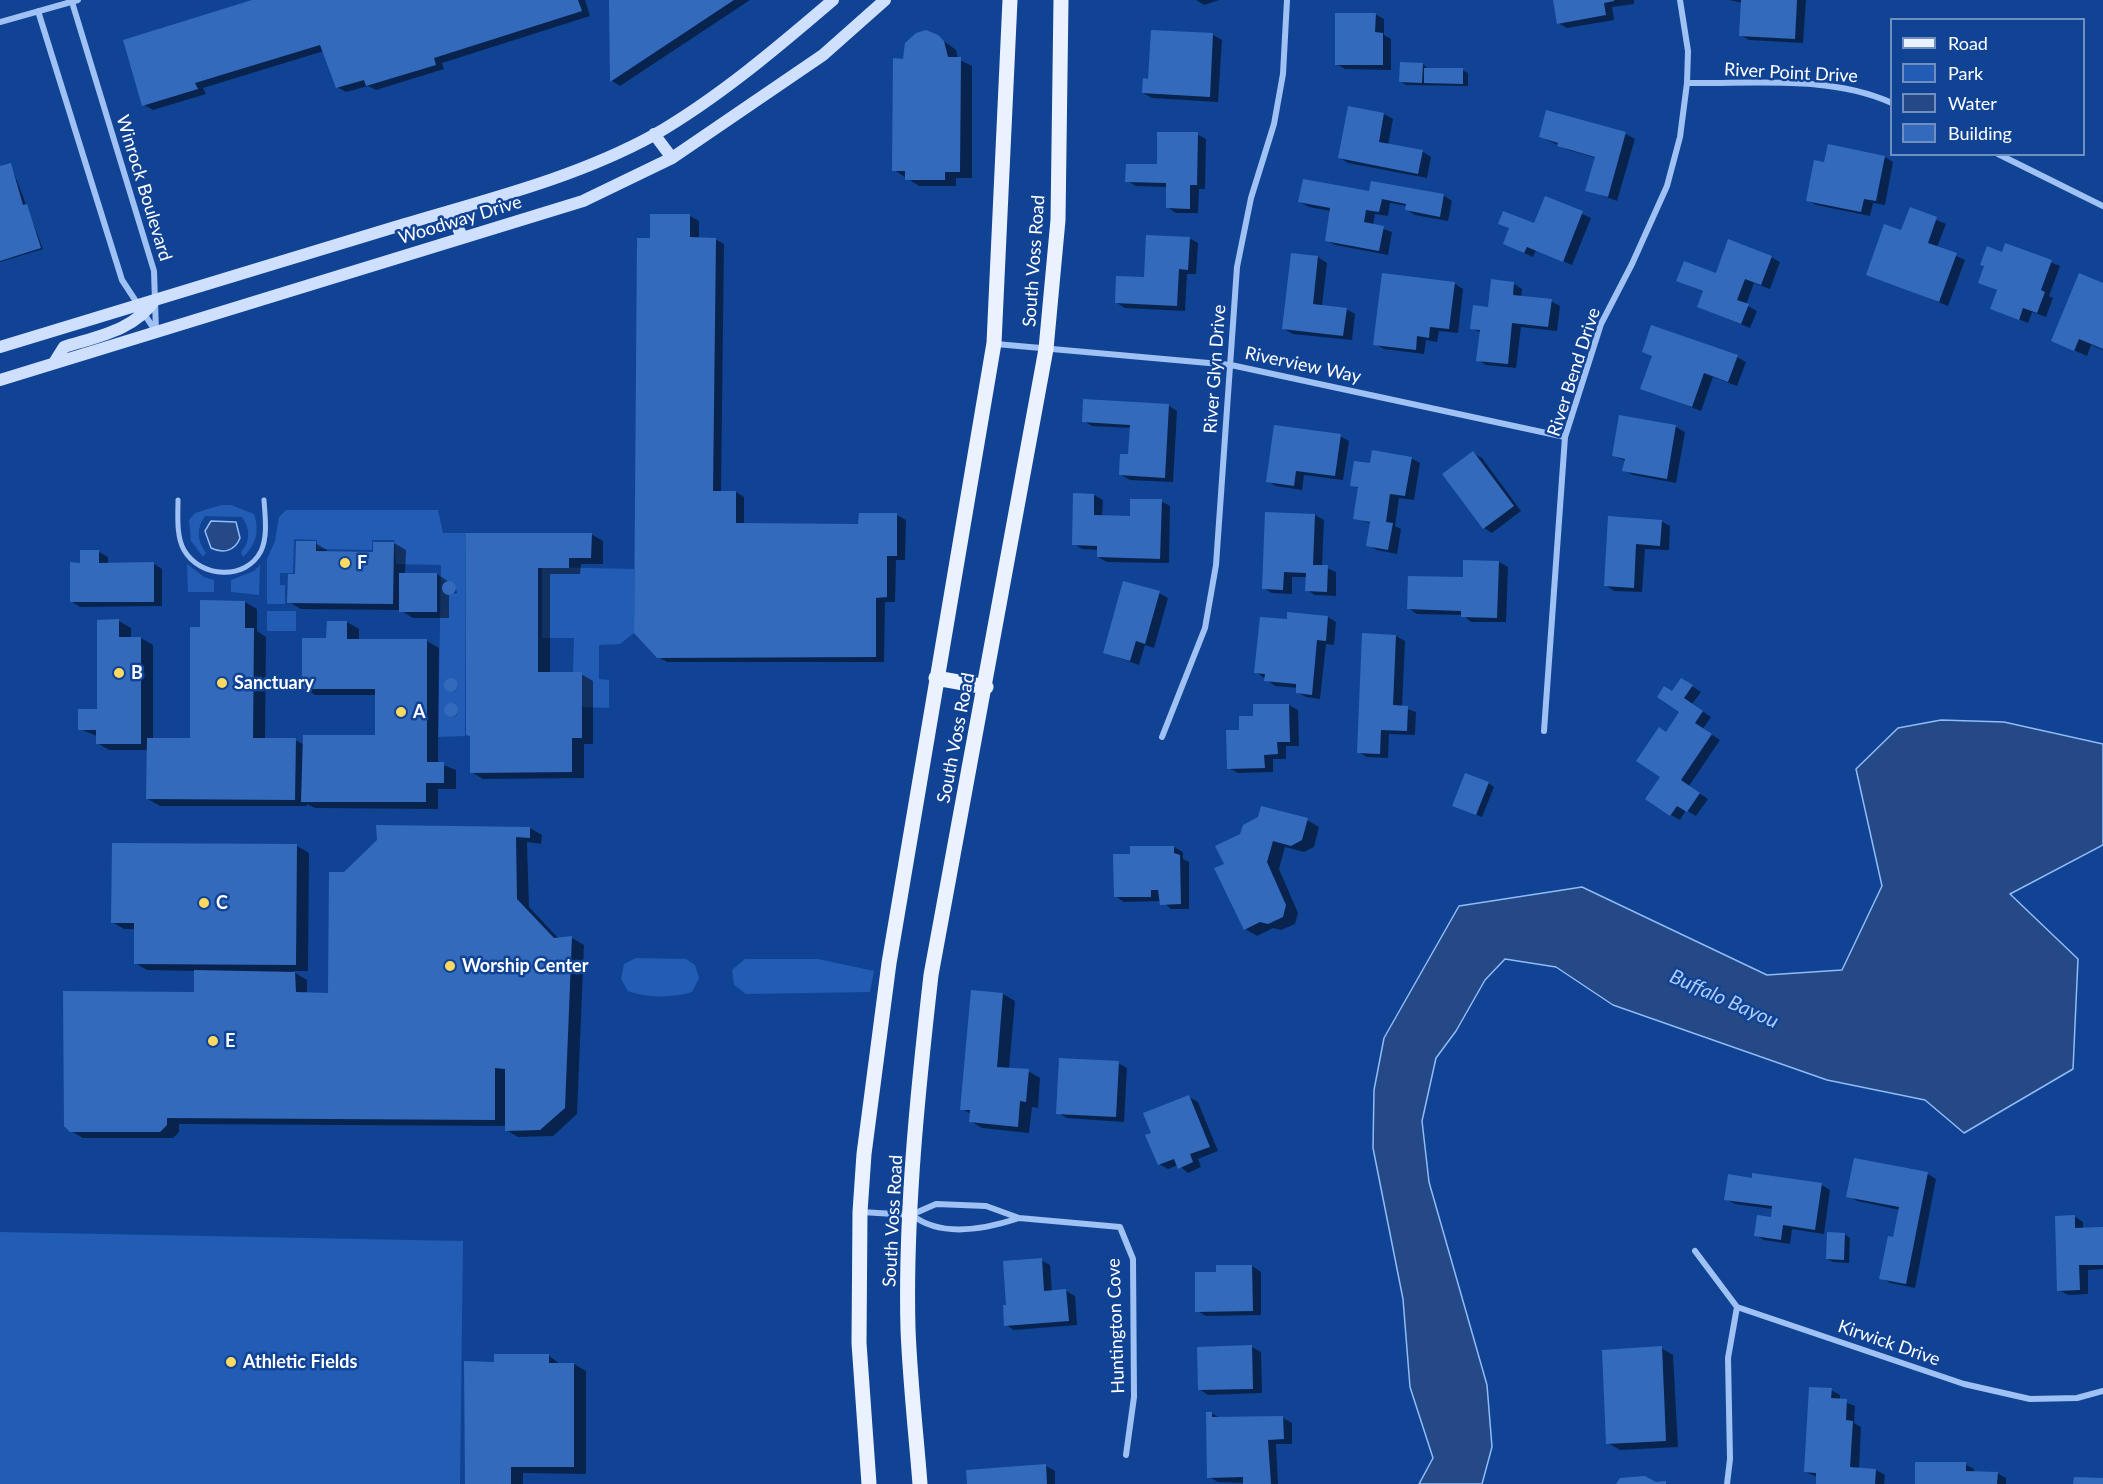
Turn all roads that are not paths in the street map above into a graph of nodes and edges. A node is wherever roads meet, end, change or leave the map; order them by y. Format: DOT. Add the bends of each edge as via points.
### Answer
graph roads {
  1 [pos="833,0"];
  2 [pos="885,0"];
  3 [pos="1010,0"];
  4 [pos="1061,0"];
  5 [pos="1287,0"];
  6 [pos="1680,0"];
  7 [pos="75,1"];
  8 [pos="38,11"];
  9 [pos="0,22"];
  10 [pos="1687,83"];
  11 [pos="1890,102"];
  12 [pos="654,134"];
  13 [pos="2002,156"];
  14 [pos="672,158"];
  15 [pos="2103,206"];
  16 [pos="449,211"];
  17 [pos="463,238"];
  18 [pos="155,300"];
  19 [pos="142,310"];
  20 [pos="156,332"];
  21 [pos="994,344"];
  22 [pos="0,347"];
  23 [pos="1046,349"];
  24 [pos="54,363"];
  25 [pos="1231,365"];
  26 [pos="0,380"];
  27 [pos="1565,437"];
  28 [pos="178,500"];
  29 [pos="264,500"];
  30 [pos="936,678"];
  31 [pos="986,687"];
  32 [pos="1544,731"];
  33 [pos="1162,737"];
  34 [pos="860,1212"];
  35 [pos="911,1215"];
  36 [pos="1019,1218"];
  37 [pos="1695,1251"];
  38 [pos="1737,1307"];
  39 [pos="2103,1391"];
  40 [pos="1126,1455"];
  41 [pos="869,1484"];
  42 [pos="920,1484"];
  43 [pos="1727,1484"];
  1 -- 12 [label="main road, Woodway Drive" via="715,95"];
  2 -- 14 [label="main road, Woodway Drive" via="824,55"];
  3 -- 21 [label="main road, South Voss Road"];
  4 -- 23 [label="main road, South Voss Road" via="1058,220"];
  5 -- 25 [label="street, River Glyn Drive" via="1283,74 1275,124 1251,198 1238,267"];
  6 -- 10 [label="street, River Bend Drive" via="1688,51"];
  7 -- 8 [label="street, Winrock Boulevard"];
  7 -- 18 [label="street, Winrock Boulevard" via="154,271"];
  8 -- 9 [label="street, Winrock Boulevard"];
  8 -- 19 [label="street" via="122,280"];
  10 -- 11 [label="street, River Point Drive" via="1838,87 1868,92"];
  10 -- 27 [label="street, River Bend Drive" via="1680,137 1667,186 1601,324"];
  12 -- 14 [label="main road"];
  12 -- 16 [label="main road, Woodway Drive" via="541,182"];
  13 -- 15 [label="street"];
  14 -- 17 [label="main road, Woodway Drive" via="583,201"];
  16 -- 17 [label="main road"];
  16 -- 18 [label="main road, Woodway Drive"];
  17 -- 20 [label="main road, Woodway Drive"];
  18 -- 19 [label="main road, Woodway Drive"];
  18 -- 20 [label="street, Winrock Boulevard"];
  19 -- 20 [label="street"];
  19 -- 22 [label="main road, Woodway Drive"];
  19 -- 24 [label="main road" via="127,327 64,347"];
  20 -- 24 [label="main road, Woodway Drive"];
  21 -- 23 [label="street, Riverview Way"];
  21 -- 30 [label="main road, South Voss Road"];
  23 -- 25 [label="street, Riverview Way"];
  23 -- 31 [label="main road, South Voss Road"];
  24 -- 26 [label="main road, Woodway Drive"];
  25 -- 27 [label="street, Riverview Way"];
  25 -- 33 [label="street, River Glyn Drive" via="1216,565 1205,628"];
  27 -- 32 [label="street, River Bend Drive"];
  28 -- 29 [label="street" via="183,549 207,570 223,573 252,563 261,550 265,534"];
  30 -- 31 [label="main road"];
  30 -- 34 [label="main road, South Voss Road" via="887,982"];
  31 -- 35 [label="main road, South Voss Road" via="931,975"];
  34 -- 35 [label="street, Huntington Cove"];
  34 -- 41 [label="main road, South Voss Road" via="859,1343"];
  35 -- 36 [label="street, Huntington Cove" via="936,1204 986,1206"];
  35 -- 36 [label="street, Huntington Cove" via="924,1225 972,1229"];
  35 -- 42 [label="main road, South Voss Road" via="908,1329"];
  36 -- 40 [label="street, Huntington Cove" via="1120,1227 1133,1259 1134,1396"];
  37 -- 38 [label="street"];
  38 -- 39 [label="street, Kirwick Drive" via="1964,1384 2030,1399 2078,1398"];
  38 -- 43 [label="street" via="1728,1358"];
}
